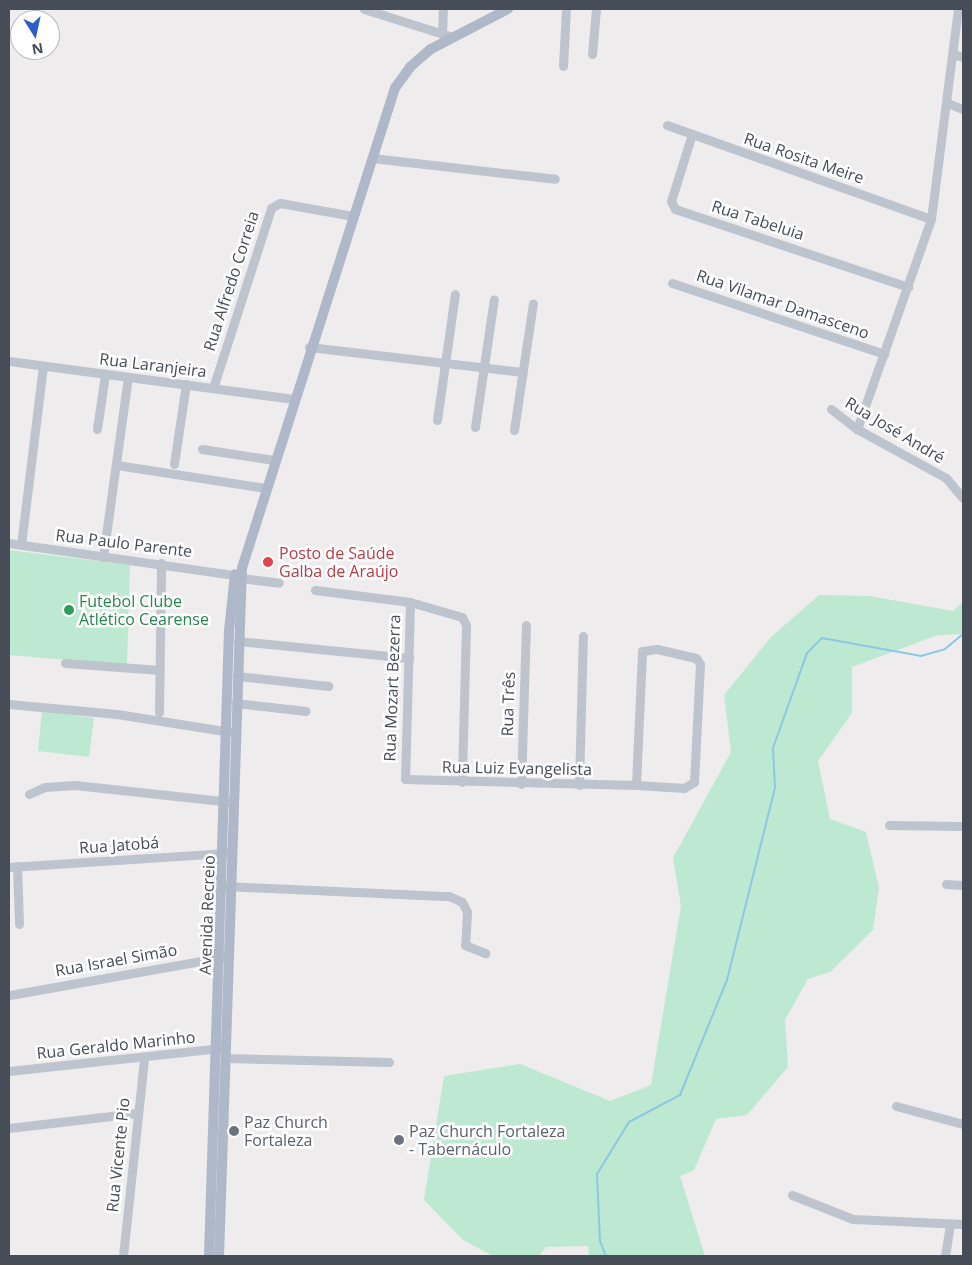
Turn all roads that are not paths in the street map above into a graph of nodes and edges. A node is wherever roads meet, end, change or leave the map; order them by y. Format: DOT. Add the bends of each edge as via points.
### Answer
graph roads {
  1 [pos="364,9"];
  2 [pos="443,9"];
  3 [pos="508,9"];
  4 [pos="566,9"];
  5 [pos="596,9"];
  6 [pos="958,9"];
  7 [pos="442,34"];
  8 [pos="453,37"];
  9 [pos="592,54"];
  10 [pos="953,54"];
  11 [pos="963,57"];
  12 [pos="563,66"];
  13 [pos="947,103"];
  14 [pos="963,109"];
  15 [pos="667,125"];
  16 [pos="692,134"];
  17 [pos="372,158"];
  18 [pos="555,179"];
  19 [pos="353,216"];
  20 [pos="931,219"];
  21 [pos="672,283"];
  22 [pos="908,286"];
  23 [pos="455,294"];
  24 [pos="494,299"];
  25 [pos="533,303"];
  26 [pos="309,347"];
  27 [pos="884,354"];
  28 [pos="9,361"];
  29 [pos="445,363"];
  30 [pos="43,366"];
  31 [pos="484,367"];
  32 [pos="523,372"];
  33 [pos="105,374"];
  34 [pos="128,377"];
  35 [pos="186,384"];
  36 [pos="213,388"];
  37 [pos="293,398"];
  38 [pos="831,409"];
  39 [pos="437,420"];
  40 [pos="475,426"];
  41 [pos="97,429"];
  42 [pos="857,429"];
  43 [pos="514,430"];
  44 [pos="202,449"];
  45 [pos="274,460"];
  46 [pos="174,464"];
  47 [pos="117,465"];
  48 [pos="265,488"];
  49 [pos="963,498"];
  50 [pos="9,543"];
  51 [pos="21,545"];
  52 [pos="103,557"];
  53 [pos="161,563"];
  54 [pos="237,576"];
  55 [pos="279,583"];
  56 [pos="315,590"];
  57 [pos="410,602"];
  58 [pos="526,625"];
  59 [pos="583,636"];
  60 [pos="238,641"];
  61 [pos="409,658"];
  62 [pos="65,663"];
  63 [pos="160,670"];
  64 [pos="237,676"];
  65 [pos="328,686"];
  66 [pos="236,703"];
  67 [pos="9,704"];
  68 [pos="306,711"];
  69 [pos="159,712"];
  70 [pos="231,732"];
  71 [pos="404,775"];
  72 [pos="462,782"];
  73 [pos="521,784"];
  74 [pos="579,785"];
  75 [pos="634,785"];
  76 [pos="29,794"];
  77 [pos="230,802"];
  78 [pos="889,824"];
  79 [pos="963,826"];
  80 [pos="228,853"];
  81 [pos="13,867"];
  82 [pos="946,884"];
  83 [pos="227,886"];
  84 [pos="963,886"];
  85 [pos="19,924"];
  86 [pos="485,953"];
  87 [pos="225,957"];
  88 [pos="10,995"];
  89 [pos="224,1052"];
  90 [pos="144,1058"];
  91 [pos="389,1062"];
  92 [pos="9,1071"];
  93 [pos="896,1106"];
  94 [pos="137,1113"];
  95 [pos="963,1124"];
  96 [pos="9,1128"];
  97 [pos="217,1156"];
  98 [pos="792,1196"];
  99 [pos="963,1224"];
  100 [pos="950,1225"];
  101 [pos="123,1256"];
  102 [pos="209,1256"];
  103 [pos="219,1256"];
  104 [pos="944,1256"];
  1 -- 7 [label="street"];
  2 -- 7 [label="street"];
  3 -- 8 [label="main road"];
  4 -- 12 [label="street"];
  5 -- 9 [label="street"];
  6 -- 10 [label="street"];
  7 -- 8 [label="street"];
  8 -- 17 [label="main road" via="426,54 401,79"];
  10 -- 11 [label="street"];
  10 -- 13 [label="street"];
  13 -- 14 [label="street"];
  13 -- 20 [label="street"];
  15 -- 16 [label="street, Rua Rosita Meire"];
  16 -- 20 [label="street, Rua Rosita Meire"];
  16 -- 22 [label="street, Rua Tabeluia" via="670,201 675,209"];
  17 -- 18 [label="street"];
  17 -- 19 [label="main road"];
  19 -- 26 [label="main road"];
  19 -- 36 [label="street, Rua Alfredo Correia" via="280,203 271,208"];
  20 -- 22 [label="street"];
  21 -- 27 [label="street, Rua Vilamar Damasceno"];
  22 -- 27 [label="street"];
  23 -- 29 [label="street"];
  24 -- 31 [label="street"];
  25 -- 32 [label="street"];
  26 -- 29 [label="street"];
  26 -- 37 [label="main road"];
  27 -- 42 [label="street"];
  28 -- 30 [label="street, Rua Laranjeira"];
  29 -- 31 [label="street"];
  29 -- 39 [label="street"];
  30 -- 33 [label="street, Rua Laranjeira"];
  30 -- 51 [label="street"];
  31 -- 32 [label="street"];
  31 -- 40 [label="street"];
  32 -- 43 [label="street"];
  33 -- 34 [label="street, Rua Laranjeira"];
  33 -- 41 [label="street"];
  34 -- 35 [label="street, Rua Laranjeira"];
  34 -- 47 [label="street"];
  35 -- 36 [label="street, Rua Laranjeira"];
  35 -- 46 [label="street"];
  36 -- 37 [label="street, Rua Laranjeira"];
  37 -- 45 [label="main road"];
  38 -- 42 [label="street, Rua José André"];
  42 -- 49 [label="street, Rua José André" via="946,478"];
  44 -- 45 [label="street"];
  45 -- 48 [label="main road"];
  47 -- 48 [label="street"];
  47 -- 52 [label="street"];
  48 -- 54 [label="main road"];
  50 -- 51 [label="street, Rua Paulo Parente"];
  51 -- 52 [label="street, Rua Paulo Parente"];
  52 -- 53 [label="street, Rua Paulo Parente"];
  53 -- 54 [label="street, Rua Paulo Parente"];
  53 -- 63 [label="street"];
  54 -- 55 [label="street, Rua Paulo Parente"];
  54 -- 60 [label="main road, Avenida Recreio"];
  54 -- 70 [label="main road, Avenida Recreio"];
  56 -- 57 [label="street"];
  57 -- 61 [label="street, Rua Mozart Bezerra"];
  57 -- 72 [label="street" via="459,614 466,625"];
  58 -- 73 [label="street, Rua Três"];
  59 -- 74 [label="street"];
  60 -- 61 [label="street"];
  60 -- 64 [label="main road, Avenida Recreio"];
  61 -- 71 [label="street, Rua Mozart Bezerra"];
  62 -- 63 [label="street"];
  63 -- 69 [label="street"];
  64 -- 65 [label="street"];
  64 -- 66 [label="main road, Avenida Recreio"];
  66 -- 68 [label="street"];
  66 -- 70 [label="main road, Avenida Recreio"];
  67 -- 70 [label="street" via="116,714"];
  70 -- 77 [label="main road, Avenida Recreio"];
  71 -- 72 [label="street, Rua Luiz Evangelista" via="406,780"];
  72 -- 73 [label="street, Rua Luiz Evangelista"];
  73 -- 74 [label="street, Rua Luiz Evangelista"];
  74 -- 75 [label="street, Rua Luiz Evangelista"];
  75 -- 75 [label="street, Rua Luiz Evangelista" via="640,656 643,649 689,656 700,664 694,782 684,788"];
  76 -- 77 [label="street" via="45,787 75,785"];
  77 -- 80 [label="main road, Avenida Recreio"];
  78 -- 79 [label="street"];
  80 -- 81 [label="street, Rua Jatobá"];
  80 -- 83 [label="main road, Avenida Recreio"];
  81 -- 85 [label="street"];
  82 -- 84 [label="street"];
  83 -- 86 [label="street" via="449,896 462,902 467,912 465,945"];
  83 -- 87 [label="main road, Avenida Recreio"];
  87 -- 88 [label="street, Rua Israel Simão"];
  87 -- 89 [label="main road, Avenida Recreio"];
  89 -- 90 [label="street, Rua Geraldo Marinho"];
  89 -- 91 [label="street, Rua Geraldo Marinho"];
  89 -- 97 [label="main road, Avenida Recreio"];
  90 -- 92 [label="street, Rua Geraldo Marinho"];
  90 -- 94 [label="street, Rua Vicente Pio"];
  93 -- 95 [label="street"];
  94 -- 96 [label="street"];
  94 -- 101 [label="street, Rua Vicente Pio"];
  97 -- 102 [label="main road, Avenida Recreio"];
  97 -- 103 [label="main road, Avenida Recreio"];
  98 -- 100 [label="street" via="853,1219"];
  99 -- 100 [label="street"];
  100 -- 104 [label="street"];
}
